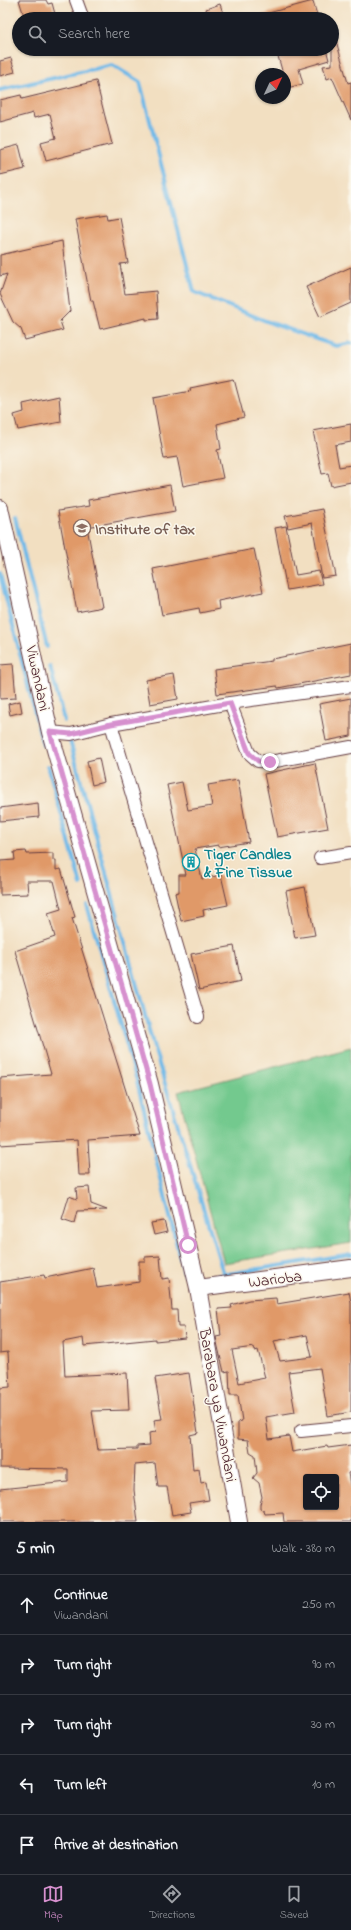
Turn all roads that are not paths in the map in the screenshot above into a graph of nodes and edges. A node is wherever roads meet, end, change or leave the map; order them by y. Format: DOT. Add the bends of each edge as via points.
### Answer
graph roads {
  1 [pos="76,0"];
  2 [pos="80,12"];
  3 [pos="0,514"];
  4 [pos="351,686"];
  5 [pos="230,703"];
  6 [pos="111,724"];
  7 [pos="50,732"];
  8 [pos="351,747"];
  9 [pos="351,853"];
  10 [pos="320,858"];
  11 [pos="198,1016"];
  12 [pos="351,1268"];
  13 [pos="198,1288"];
  14 [pos="351,1426"];
  15 [pos="301,1431"];
  16 [pos="239,1522"];
  1 -- 2 [label="street"];
  3 -- 7 [label="street, Viwandani"];
  4 -- 5 [label="street"];
  5 -- 6 [label="street"];
  5 -- 8 [label="street" via="249,753 258,761 270,762"];
  6 -- 7 [label="street" via="71,734"];
  6 -- 11 [label="street"];
  7 -- 13 [label="street, Viwandani" via="150,1084"];
  9 -- 10 [label="street"];
  12 -- 13 [label="street, Warioba"];
  13 -- 16 [label="street, Barabara ya Viwandani"];
  14 -- 15 [label="street"];
}
